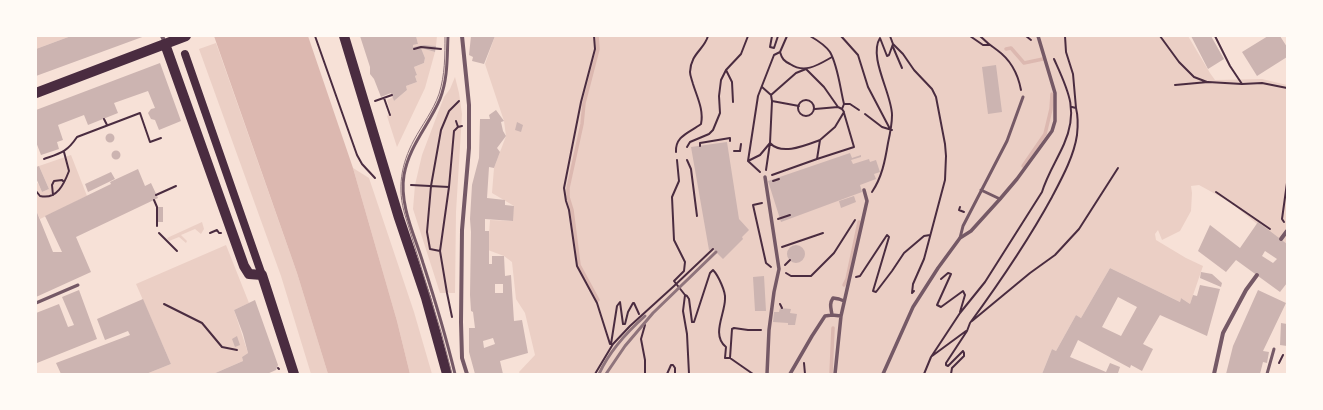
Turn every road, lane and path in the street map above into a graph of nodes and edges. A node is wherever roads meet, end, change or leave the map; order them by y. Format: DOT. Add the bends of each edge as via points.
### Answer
graph roads {
  1 [pos="186,36"];
  2 [pos="315,36"];
  3 [pos="344,36"];
  4 [pos="448,36"];
  5 [pos="462,36"];
  6 [pos="594,36"];
  7 [pos="708,36"];
  8 [pos="748,36"];
  9 [pos="772,36"];
  10 [pos="778,36"];
  11 [pos="787,36"];
  12 [pos="810,36"];
  13 [pos="841,36"];
  14 [pos="890,36"];
  15 [pos="970,36"];
  16 [pos="980,36"];
  17 [pos="1038,36"];
  18 [pos="1065,36"];
  19 [pos="1160,36"];
  20 [pos="1215,36"];
  21 [pos="166,40"];
  22 [pos="893,44"];
  23 [pos="989,45"];
  24 [pos="1043,47"];
  25 [pos="414,49"];
  26 [pos="442,49"];
  27 [pos="780,52"];
  28 [pos="185,54"];
  29 [pos="832,57"];
  30 [pos="902,68"];
  31 [pos="806,69"];
  32 [pos="726,70"];
  33 [pos="1208,82"];
  34 [pos="1242,84"];
  35 [pos="1175,85"];
  36 [pos="762,87"];
  37 [pos="1287,88"];
  38 [pos="36,93"];
  39 [pos="392,95"];
  40 [pos="771,95"];
  41 [pos="1023,97"];
  42 [pos="384,98"];
  43 [pos="459,101"];
  44 [pos="772,101"];
  45 [pos="733,102"];
  46 [pos="366,104"];
  47 [pos="844,104"];
  48 [pos="798,106"];
  49 [pos="838,107"];
  50 [pos="1072,107"];
  51 [pos="1076,108"];
  52 [pos="814,109"];
  53 [pos="842,109"];
  54 [pos="859,110"];
  55 [pos="844,112"];
  56 [pos="865,114"];
  57 [pos="390,115"];
  58 [pos="104,119"];
  59 [pos="456,121"];
  60 [pos="106,125"];
  61 [pos="462,126"];
  62 [pos="458,127"];
  63 [pos="891,130"];
  64 [pos="161,138"];
  65 [pos="820,140"];
  66 [pos="730,141"];
  67 [pos="770,143"];
  68 [pos="741,144"];
  69 [pos="700,146"];
  70 [pos="687,147"];
  71 [pos="64,152"];
  72 [pos="676,152"];
  73 [pos="734,152"];
  74 [pos="44,159"];
  75 [pos="817,159"];
  76 [pos="677,160"];
  77 [pos="687,160"];
  78 [pos="748,161"];
  79 [pos="1118,168"];
  80 [pos="765,177"];
  81 [pos="376,179"];
  82 [pos="64,182"];
  83 [pos="1287,183"];
  84 [pos="411,184"];
  85 [pos="878,184"];
  86 [pos="176,186"];
  87 [pos="431,186"];
  88 [pos="449,187"];
  89 [pos="864,190"];
  90 [pos="981,190"];
  91 [pos="36,191"];
  92 [pos="1216,192"];
  93 [pos="53,195"];
  94 [pos="156,195"];
  95 [pos="1000,199"];
  96 [pos="154,200"];
  97 [pos="867,201"];
  98 [pos="765,202"];
  99 [pos="790,215"];
  100 [pos="697,216"];
  101 [pos="780,218"];
  102 [pos="1284,222"];
  103 [pos="157,226"];
  104 [pos="1270,229"];
  105 [pos="217,230"];
  106 [pos="1287,231"];
  107 [pos="159,233"];
  108 [pos="210,233"];
  109 [pos="823,233"];
  110 [pos="930,235"];
  111 [pos="960,238"];
  112 [pos="1281,240"];
  113 [pos="713,249"];
  114 [pos="776,249"];
  115 [pos="178,251"];
  116 [pos="440,251"];
  117 [pos="779,269"];
  118 [pos="684,271"];
  119 [pos="687,274"];
  120 [pos="951,274"];
  121 [pos="262,275"];
  122 [pos="1257,275"];
  123 [pos="849,280"];
  124 [pos="78,285"];
  125 [pos="917,288"];
  126 [pos="684,294"];
  127 [pos="844,301"];
  128 [pos="36,303"];
  129 [pos="164,304"];
  130 [pos="960,313"];
  131 [pos="639,314"];
  132 [pos="832,314"];
  133 [pos="841,316"];
  134 [pos="453,320"];
  135 [pos="970,322"];
  136 [pos="645,325"];
  137 [pos="769,330"];
  138 [pos="967,331"];
  139 [pos="1274,349"];
  140 [pos="237,350"];
  141 [pos="1283,355"];
  142 [pos="931,357"];
  143 [pos="730,358"];
  144 [pos="1277,368"];
  145 [pos="293,373"];
  146 [pos="447,374"];
  147 [pos="455,374"];
  148 [pos="467,374"];
  149 [pos="595,374"];
  150 [pos="644,374"];
  151 [pos="667,374"];
  152 [pos="675,374"];
  153 [pos="689,374"];
  154 [pos="753,374"];
  155 [pos="768,374"];
  156 [pos="790,374"];
  157 [pos="835,374"];
  158 [pos="883,374"];
  159 [pos="924,374"];
  160 [pos="951,374"];
  161 [pos="1214,374"];
  162 [pos="1267,374"];
  1 -- 21 [label="main road"];
  2 -- 81 [label="path" via="357,156"];
  3 -- 46 [label="main road"];
  4 -- 147 [label="lane" via="443,87 410,156 403,190"];
  5 -- 148 [label="street" via="469,106 469,148 462,230 461,306 462,358"];
  6 -- 131 [label="path" via="595,49 581,102 564,188 566,201 577,266 597,303 610,344 620,302 623,324 632,303"];
  7 -- 72 [label="path" via="691,63 690,74 701,108 701,124 679,138 675,144"];
  8 -- 32 [label="path" via="741,54"];
  9 -- 10 [label="path" via="770,47 774,48"];
  11 -- 27 [label="path"];
  12 -- 29 [label="path" via="826,48"];
  13 -- 63 [label="path" via="858,54 868,87"];
  14 -- 22 [label="path"];
  15 -- 23 [label="path" via="982,45"];
  16 -- 23 [label="path"];
  17 -- 24 [label="street"];
  18 -- 51 [label="path" via="1066,52 1073,74"];
  19 -- 33 [label="path" via="1194,77"];
  20 -- 34 [label="path"];
  21 -- 38 [label="main road"];
  21 -- 121 [label="main road" via="244,266 249,274"];
  22 -- 30 [label="path"];
  22 -- 63 [label="path" via="887,56 880,38 876,54 892,114"];
  22 -- 110 [label="path" via="936,97 945,144 945,180"];
  23 -- 41 [label="path" via="1013,66"];
  24 -- 50 [label="path" via="1049,51 1064,80"];
  24 -- 95 [label="street" via="1055,89 1055,121 1049,135"];
  25 -- 26 [label="path"];
  27 -- 31 [label="path" via="784,61 794,67"];
  27 -- 36 [label="path" via="774,55"];
  28 -- 121 [label="main road"];
  29 -- 31 [label="path"];
  29 -- 47 [label="path"];
  31 -- 40 [label="path" via="796,73"];
  31 -- 49 [label="path" via="824,87"];
  32 -- 45 [label="path" via="732,82"];
  32 -- 70 [label="path" via="720,80 720,114 714,130 690,142"];
  33 -- 34 [label="path"];
  33 -- 35 [label="path"];
  34 -- 37 [label="path" via="1262,83"];
  36 -- 40 [label="path"];
  36 -- 78 [label="path" via="758,96"];
  39 -- 42 [label="path"];
  40 -- 44 [label="path"];
  41 -- 90 [label="lane" via="1007,141"];
  42 -- 46 [label="path"];
  42 -- 57 [label="path"];
  43 -- 87 [label="path" via="449,111 441,130"];
  44 -- 48 [label="path"];
  44 -- 67 [label="path"];
  46 -- 146 [label="main road"];
  47 -- 53 [label="path"];
  47 -- 54 [label="path" via="850,104"];
  48 -- 52 [label="path" via="804,100 809,100"];
  48 -- 52 [label="path" via="799,111 805,116 810,115"];
  49 -- 52 [label="path"];
  49 -- 53 [label="path"];
  50 -- 51 [label="path"];
  50 -- 130 [label="path" via="1069,131 1042,192 985,282"];
  51 -- 135 [label="path" via="1076,140 1058,186 1008,269"];
  53 -- 55 [label="path"];
  55 -- 65 [label="path" via="835,127"];
  55 -- 75 [label="path" via="854,147"];
  56 -- 63 [label="path" via="882,127"];
  58 -- 60 [label="path"];
  59 -- 62 [label="path"];
  60 -- 64 [label="path" via="140,113 150,142"];
  60 -- 71 [label="path" via="77,137"];
  61 -- 62 [label="path"];
  62 -- 88 [label="path" via="454,131"];
  63 -- 85 [label="path"];
  65 -- 67 [label="path" via="789,149 777,149"];
  65 -- 75 [label="path"];
  66 -- 69 [label="path" via="730,138 700,143"];
  67 -- 78 [label="path" via="760,155"];
  67 -- 80 [label="path"];
  68 -- 73 [label="path" via="740,151"];
  71 -- 74 [label="path"];
  71 -- 82 [label="path" via="69,171"];
  75 -- 80 [label="path"];
  76 -- 118 [label="path" via="679,181 672,197 674,240 685,262"];
  77 -- 100 [label="path" via="691,169"];
  78 -- 80 [label="path"];
  79 -- 135 [label="path" via="1079,229 1055,255"];
  80 -- 114 [label="street"];
  82 -- 93 [label="path"];
  82 -- 93 [label="path" via="54,181"];
  83 -- 102 [label="path" via="1282,219"];
  84 -- 87 [label="path"];
  86 -- 94 [label="path"];
  87 -- 88 [label="path"];
  87 -- 116 [label="path" via="427,232 430,249"];
  88 -- 116 [label="path"];
  89 -- 97 [label="street"];
  90 -- 95 [label="lane"];
  90 -- 111 [label="lane" via="963,226"];
  91 -- 93 [label="path" via="46,198"];
  92 -- 104 [label="path"];
  95 -- 111 [label="street" via="971,231"];
  96 -- 103 [label="path" via="157,207"];
  97 -- 117 [label="path" via="834,253 811,276 791,276"];
  97 -- 123 [label="street"];
  98 -- 117 [label="path" via="753,205 766,263 774,269"];
  99 -- 101 [label="path"];
  105 -- 108 [label="path"];
  106 -- 112 [label="street"];
  107 -- 115 [label="path"];
  109 -- 114 [label="path"];
  110 -- 123 [label="path" via="924,236 904,253 876,292 873,291 889,237 887,235 860,276"];
  110 -- 125 [label="path" via="912,293"];
  111 -- 158 [label="street" via="913,307"];
  113 -- 119 [label="path"];
  114 -- 117 [label="street"];
  116 -- 134 [label="path"];
  117 -- 137 [label="street"];
  118 -- 119 [label="path"];
  118 -- 126 [label="path" via="674,282"];
  119 -- 149 [label="path" via="621,335"];
  120 -- 130 [label="path" via="937,305 940,307 963,291 965,295"];
  121 -- 145 [label="main road"];
  122 -- 161 [label="street" via="1223,333"];
  123 -- 127 [label="street"];
  124 -- 128 [label="lane"];
  126 -- 143 [label="path" via="689,299 694,322 710,273 713,270 715,272 726,298 719,327 720,339 726,347 725,358"];
  126 -- 153 [label="path"];
  127 -- 132 [label="street" via="834,298 830,302"];
  127 -- 133 [label="street"];
  129 -- 140 [label="path" via="202,323 222,347"];
  130 -- 142 [label="path"];
  132 -- 133 [label="street"];
  132 -- 156 [label="street" via="825,316"];
  133 -- 157 [label="street"];
  135 -- 138 [label="path"];
  136 -- 150 [label="path" via="641,339 645,360"];
  137 -- 143 [label="path" via="732,329"];
  137 -- 155 [label="street"];
  138 -- 142 [label="path"];
  138 -- 160 [label="path" via="946,365 948,366 963,351 964,356 952,368"];
  139 -- 162 [label="lane"];
  141 -- 144 [label="path"];
  142 -- 159 [label="path"];
  143 -- 154 [label="path"];
  151 -- 152 [label="path" via="671,365 674,365"];
}
